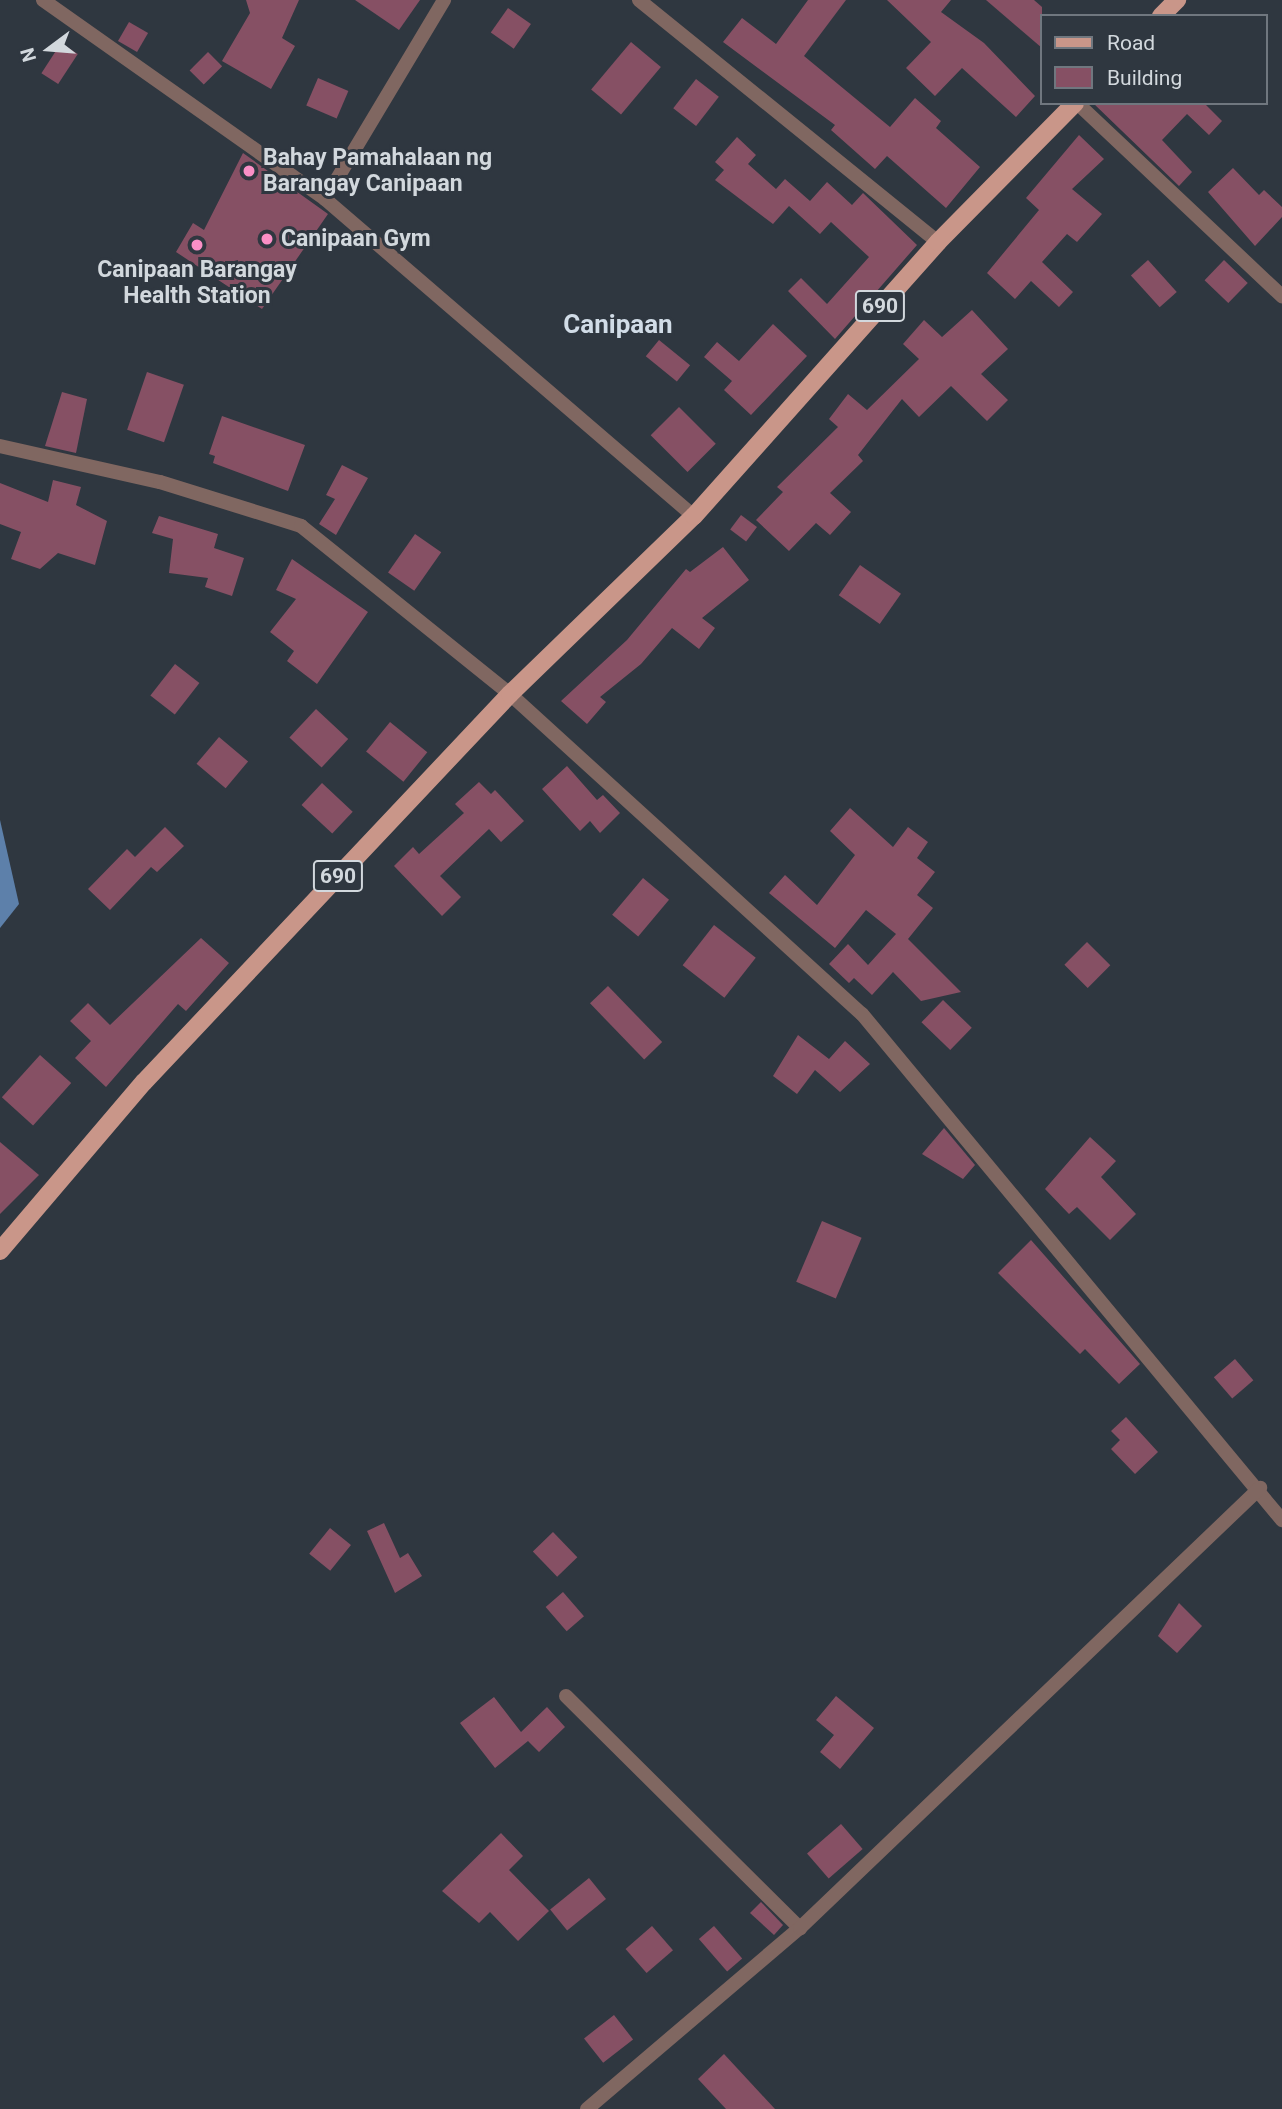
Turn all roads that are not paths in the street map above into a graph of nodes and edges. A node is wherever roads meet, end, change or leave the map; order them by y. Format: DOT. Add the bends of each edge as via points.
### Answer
graph roads {
  1 [pos="43,0"];
  2 [pos="444,0"];
  3 [pos="639,0"];
  4 [pos="1177,0"];
  5 [pos="1163,14"];
  6 [pos="1074,105"];
  7 [pos="1078,105"];
  8 [pos="325,199"];
  9 [pos="938,242"];
  10 [pos="1282,296"];
  11 [pos="0,446"];
  12 [pos="694,516"];
  13 [pos="510,694"];
  14 [pos="0,1251"];
  15 [pos="1260,1488"];
  16 [pos="1282,1520"];
  17 [pos="566,1696"];
  18 [pos="800,1928"];
  19 [pos="587,2109"];
  1 -- 8 [label="street"];
  2 -- 8 [label="street"];
  3 -- 9 [label="street"];
  4 -- 5 [label="main road"];
  6 -- 9 [label="main road, 690"];
  7 -- 10 [label="street"];
  8 -- 12 [label="street"];
  9 -- 12 [label="main road, 690"];
  11 -- 13 [label="street" via="160,482 301,526"];
  12 -- 13 [label="main road, 690"];
  13 -- 14 [label="main road, 690" via="144,1082"];
  13 -- 15 [label="street" via="863,1014"];
  15 -- 16 [label="street"];
  15 -- 18 [label="street"];
  17 -- 18 [label="street"];
  18 -- 19 [label="street"];
}
